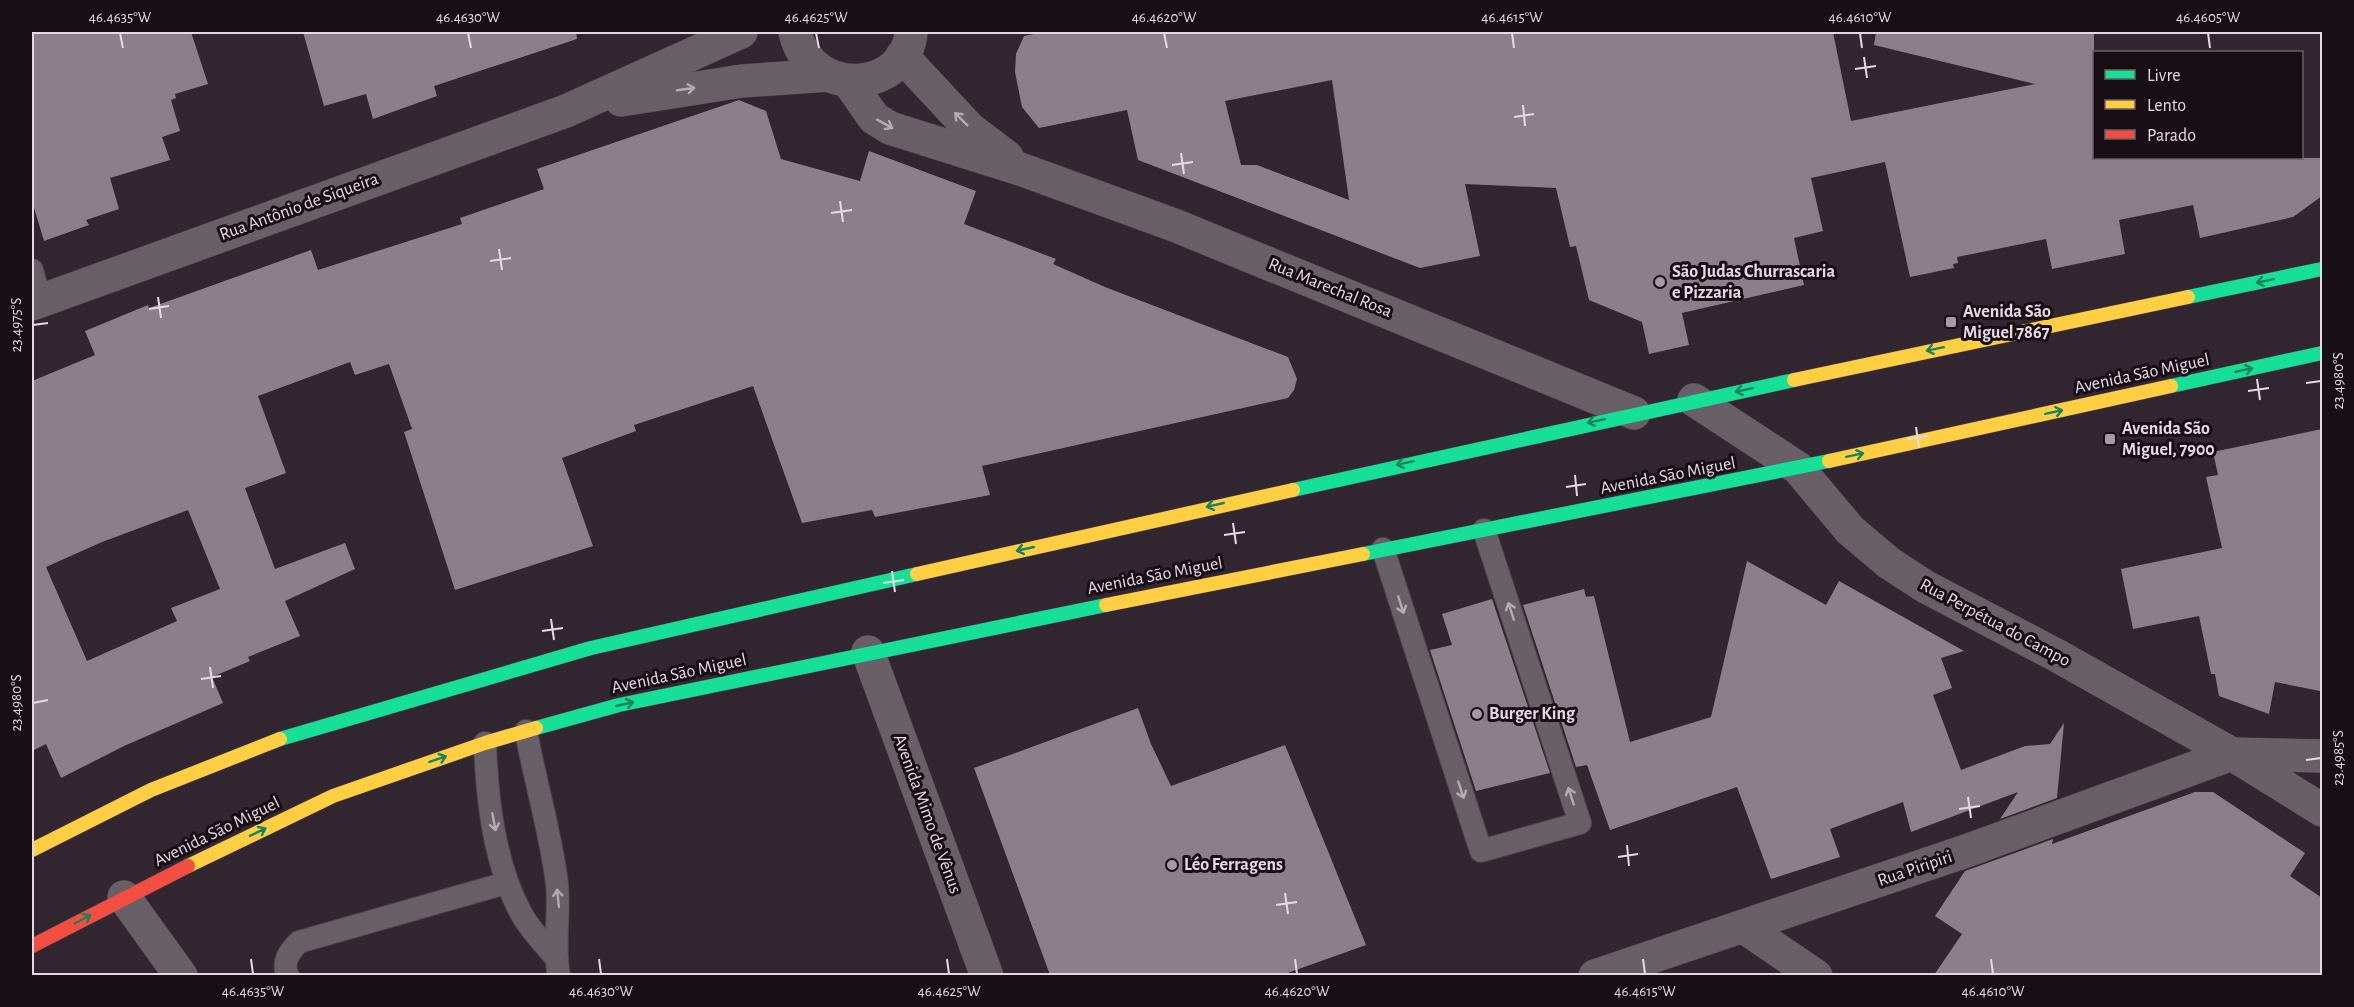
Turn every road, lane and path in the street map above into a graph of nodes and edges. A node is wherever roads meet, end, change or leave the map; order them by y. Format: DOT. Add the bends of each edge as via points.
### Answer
graph roads {
  1 [pos="795,32"];
  2 [pos="720,35"];
  3 [pos="911,39"];
  4 [pos="838,78"];
  5 [pos="566,111"];
  6 [pos="1023,170"];
  7 [pos="2322,269"];
  8 [pos="34,292"];
  9 [pos="2322,353"];
  10 [pos="1694,400"];
  11 [pos="1634,413"];
  12 [pos="1798,468"];
  13 [pos="1484,530"];
  14 [pos="1383,549"];
  15 [pos="868,652"];
  16 [pos="526,731"];
  17 [pos="485,743"];
  18 [pos="2232,754"];
  19 [pos="2322,756"];
  20 [pos="2322,810"];
  21 [pos="32,850"];
  22 [pos="506,883"];
  23 [pos="124,897"];
  24 [pos="1744,927"];
  25 [pos="32,946"];
  26 [pos="557,966"];
  27 [pos="181,975"];
  28 [pos="288,975"];
  29 [pos="987,975"];
  30 [pos="1595,975"];
  31 [pos="1816,975"];
  1 -- 4 [label="street, Rua Marechal Rosa" via="799,47 811,64"];
  2 -- 5 [label="street, Rua Antônio de Siqueira"];
  3 -- 4 [label="street, Rua Antônio de Siqueira" via="887,70 868,79"];
  6 -- 3 [label="street, Rua Marechal Rosa, one-way" via="970,129"];
  5 -- 4 [label="street, Rua Antônio de Siqueira, one-way" via="731,82"];
  4 -- 6 [label="street, Rua Marechal Rosa, one-way" via="874,118 890,128"];
  5 -- 8 [label="street, Rua Antônio de Siqueira"];
  6 -- 11 [label="street, Rua Marechal Rosa" via="1174,225"];
  7 -- 10 [label="main road, one-way"];
  12 -- 9 [label="main road, Avenida São Miguel, one-way"];
  10 -- 11 [label="main road"];
  10 -- 12 [label="street, Rua Perpétua do Campo"];
  11 -- 21 [label="main road, one-way" via="591,648 299,731 151,790"];
  12 -- 13 [label="main road, Avenida São Miguel"];
  12 -- 18 [label="street, Rua Perpétua do Campo" via="1850,530 1889,563"];
  13 -- 14 [label="main road, Avenida São Miguel"];
  14 -- 13 [label="lane, one-way" via="1481,851 1580,823"];
  14 -- 15 [label="main road, Avenida São Miguel"];
  16 -- 15 [label="main road, Avenida São Miguel, one-way" via="619,705"];
  15 -- 29 [label="street, Avenida Mimo de Vênus"];
  16 -- 17 [label="main road, Avenida São Miguel"];
  26 -- 16 [label="lane, one-way" via="556,878"];
  17 -- 22 [label="lane, one-way" via="487,786"];
  23 -- 17 [label="main road, Avenida São Miguel, one-way" via="333,796"];
  18 -- 19 [label="street"];
  18 -- 20 [label="street, Rua Perpétua do Campo"];
  18 -- 24 [label="street, Rua Piripiri"];
  22 -- 26 [label="lane" via="522,916"];
  22 -- 28 [label="lane" via="299,942 287,954"];
  25 -- 23 [label="main road, Avenida São Miguel, one-way"];
  23 -- 27 [label="street"];
  24 -- 30 [label="street, Rua Piripiri"];
  24 -- 31 [label="street"];
}
